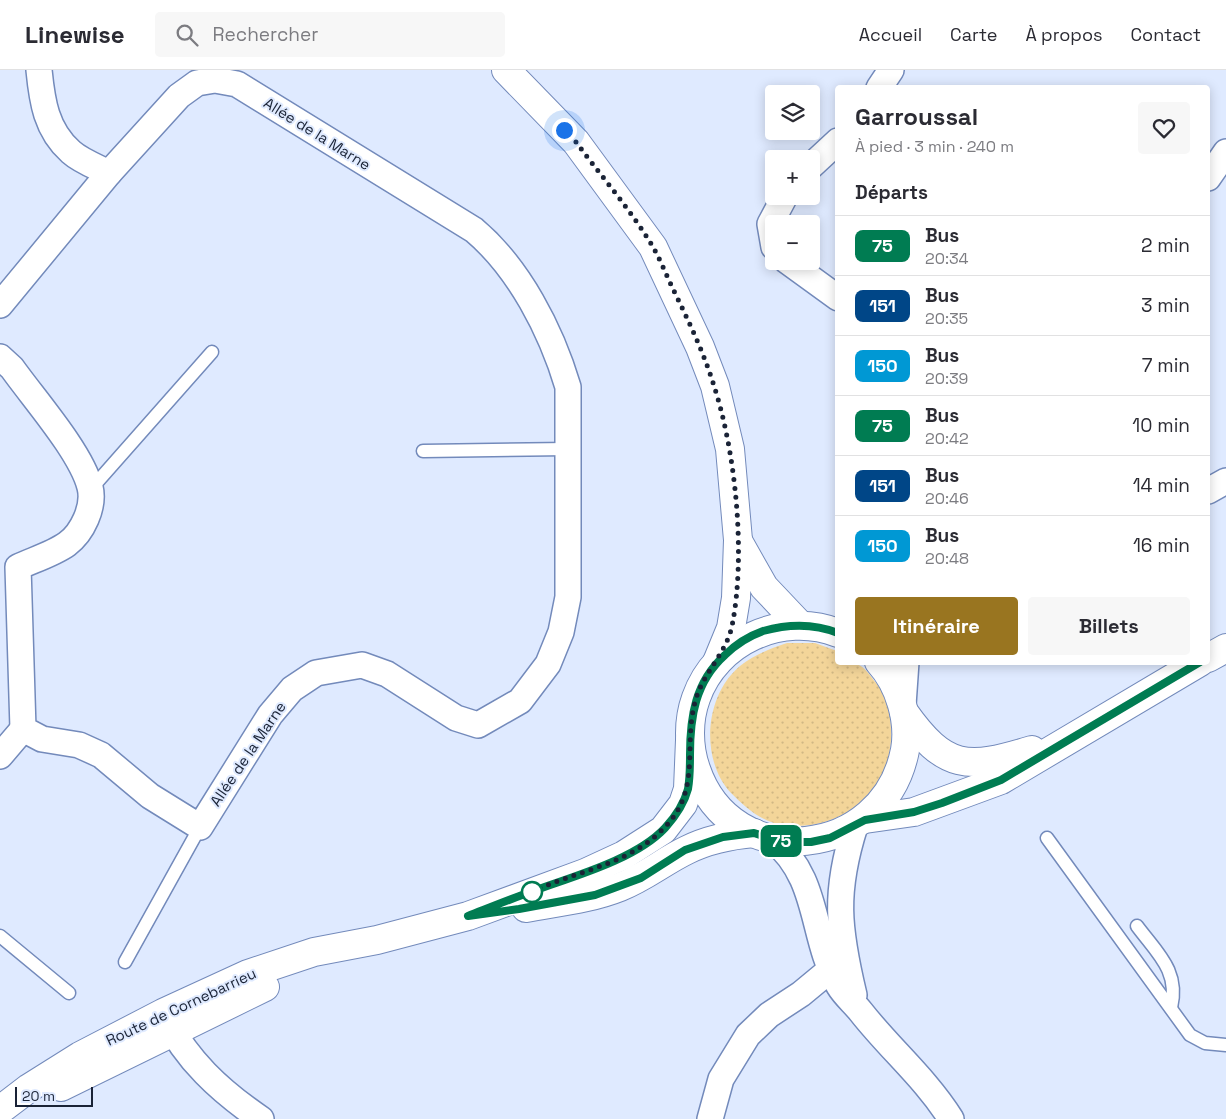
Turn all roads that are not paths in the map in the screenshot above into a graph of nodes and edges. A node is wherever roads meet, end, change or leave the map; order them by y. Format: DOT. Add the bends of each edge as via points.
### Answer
graph roads {
  1 [pos="39,70"];
  2 [pos="506,70"];
  3 [pos="891,70"];
  4 [pos="881,85"];
  5 [pos="835,144"];
  6 [pos="1226,152"];
  7 [pos="820,158"];
  8 [pos="109,173"];
  9 [pos="1210,175"];
  10 [pos="799,270"];
  11 [pos="835,296"];
  12 [pos="0,305"];
  13 [pos="212,352"];
  14 [pos="0,357"];
  15 [pos="568,449"];
  16 [pos="424,451"];
  17 [pos="1226,481"];
  18 [pos="91,489"];
  19 [pos="1210,490"];
  20 [pos="738,540"];
  21 [pos="9,567"];
  22 [pos="800,625"];
  23 [pos="835,632"];
  24 [pos="1226,648"];
  25 [pos="1210,657"];
  26 [pos="717,662"];
  27 [pos="881,665"];
  28 [pos="906,665"];
  29 [pos="1195,665"];
  30 [pos="903,708"];
  31 [pos="23,729"];
  32 [pos="690,740"];
  33 [pos="1063,741"];
  34 [pos="0,756"];
  35 [pos="860,823"];
  36 [pos="200,827"];
  37 [pos="763,836"];
  38 [pos="1047,838"];
  39 [pos="468,916"];
  40 [pos="1137,926"];
  41 [pos="0,936"];
  42 [pos="125,962"];
  43 [pos="830,970"];
  44 [pos="68,993"];
  45 [pos="1171,1008"];
  46 [pos="860,1011"];
  47 [pos="168,1022"];
  48 [pos="1226,1045"];
  49 [pos="8,1114"];
  50 [pos="261,1119"];
  51 [pos="710,1119"];
  52 [pos="952,1119"];
  1 -- 8 [label="street" via="41,98 50,128 71,153"];
  2 -- 20 [label="main road" via="576,142 653,247 715,386 730,449"];
  3 -- 4 [label="street"];
  5 -- 7 [label="street"];
  6 -- 9 [label="street"];
  8 -- 12 [label="street, Allée de la Marne"];
  8 -- 15 [label="street, Allée de la Marne" via="179,96 197,83 215,80 236,84 474,230 495,248 517,278 558,354 568,387"];
  10 -- 11 [label="street"];
  13 -- 18 [label="lane"];
  14 -- 18 [label="street" via="12,368 73,452"];
  15 -- 16 [label="lane"];
  15 -- 36 [label="street, Allée de la Marne" via="568,597 561,632 548,664 520,701 478,725 456,718 387,674 362,665 316,673 292,690 270,715"];
  17 -- 19 [label="street"];
  18 -- 21 [label="street" via="82,528 66,545"];
  20 -- 22 [label="main road" via="764,587"];
  20 -- 26 [label="main road" via="732,628"];
  21 -- 31 [label="street"];
  22 -- 23 [label="main road"];
  22 -- 26 [label="main road" via="777,627 755,634 734,646"];
  24 -- 25 [label="main road"];
  26 -- 32 [label="main road, Route de Cornebarrieu" via="696,698"];
  27 -- 30 [label="main road" via="895,685"];
  28 -- 30 [label="street"];
  29 -- 33 [label="main road"];
  30 -- 33 [label="main road" via="921,736 935,750 957,761 989,762"];
  30 -- 35 [label="main road" via="906,729 902,763 888,794"];
  31 -- 34 [label="street"];
  31 -- 36 [label="street" via="42,739 79,745 101,755 150,796"];
  32 -- 37 [label="main road" via="699,778 709,795 737,823"];
  32 -- 39 [label="main road, Route de Cornebarrieu" via="688,788 683,804 653,839 609,863"];
  33 -- 35 [label="main road" via="1001,780 967,794 914,812"];
  35 -- 37 [label="main road" via="830,838 811,842"];
  35 -- 46 [label="street" via="842,873 839,906 848,972"];
  36 -- 42 [label="lane, Allée de la Marne"];
  37 -- 39 [label="main road, Route de Cornebarrieu" via="723,837 704,842 641,878 595,895"];
  37 -- 43 [label="street" via="790,857 808,887"];
  38 -- 45 [label="lane"];
  39 -- 47 [label="main road, Route de Cornebarrieu" via="377,940 314,952 248,974"];
  40 -- 45 [label="lane" via="1170,971 1174,987"];
  41 -- 44 [label="lane"];
  43 -- 46 [label="street"];
  43 -- 51 [label="street" via="769,1014 748,1035 721,1079"];
  45 -- 48 [label="lane" via="1195,1039"];
  46 -- 52 [label="street" via="931,1089"];
  47 -- 49 [label="main road, Route de Cornebarrieu" via="80,1056 29,1088"];
  47 -- 50 [label="street" via="188,1055 220,1089"];
}
